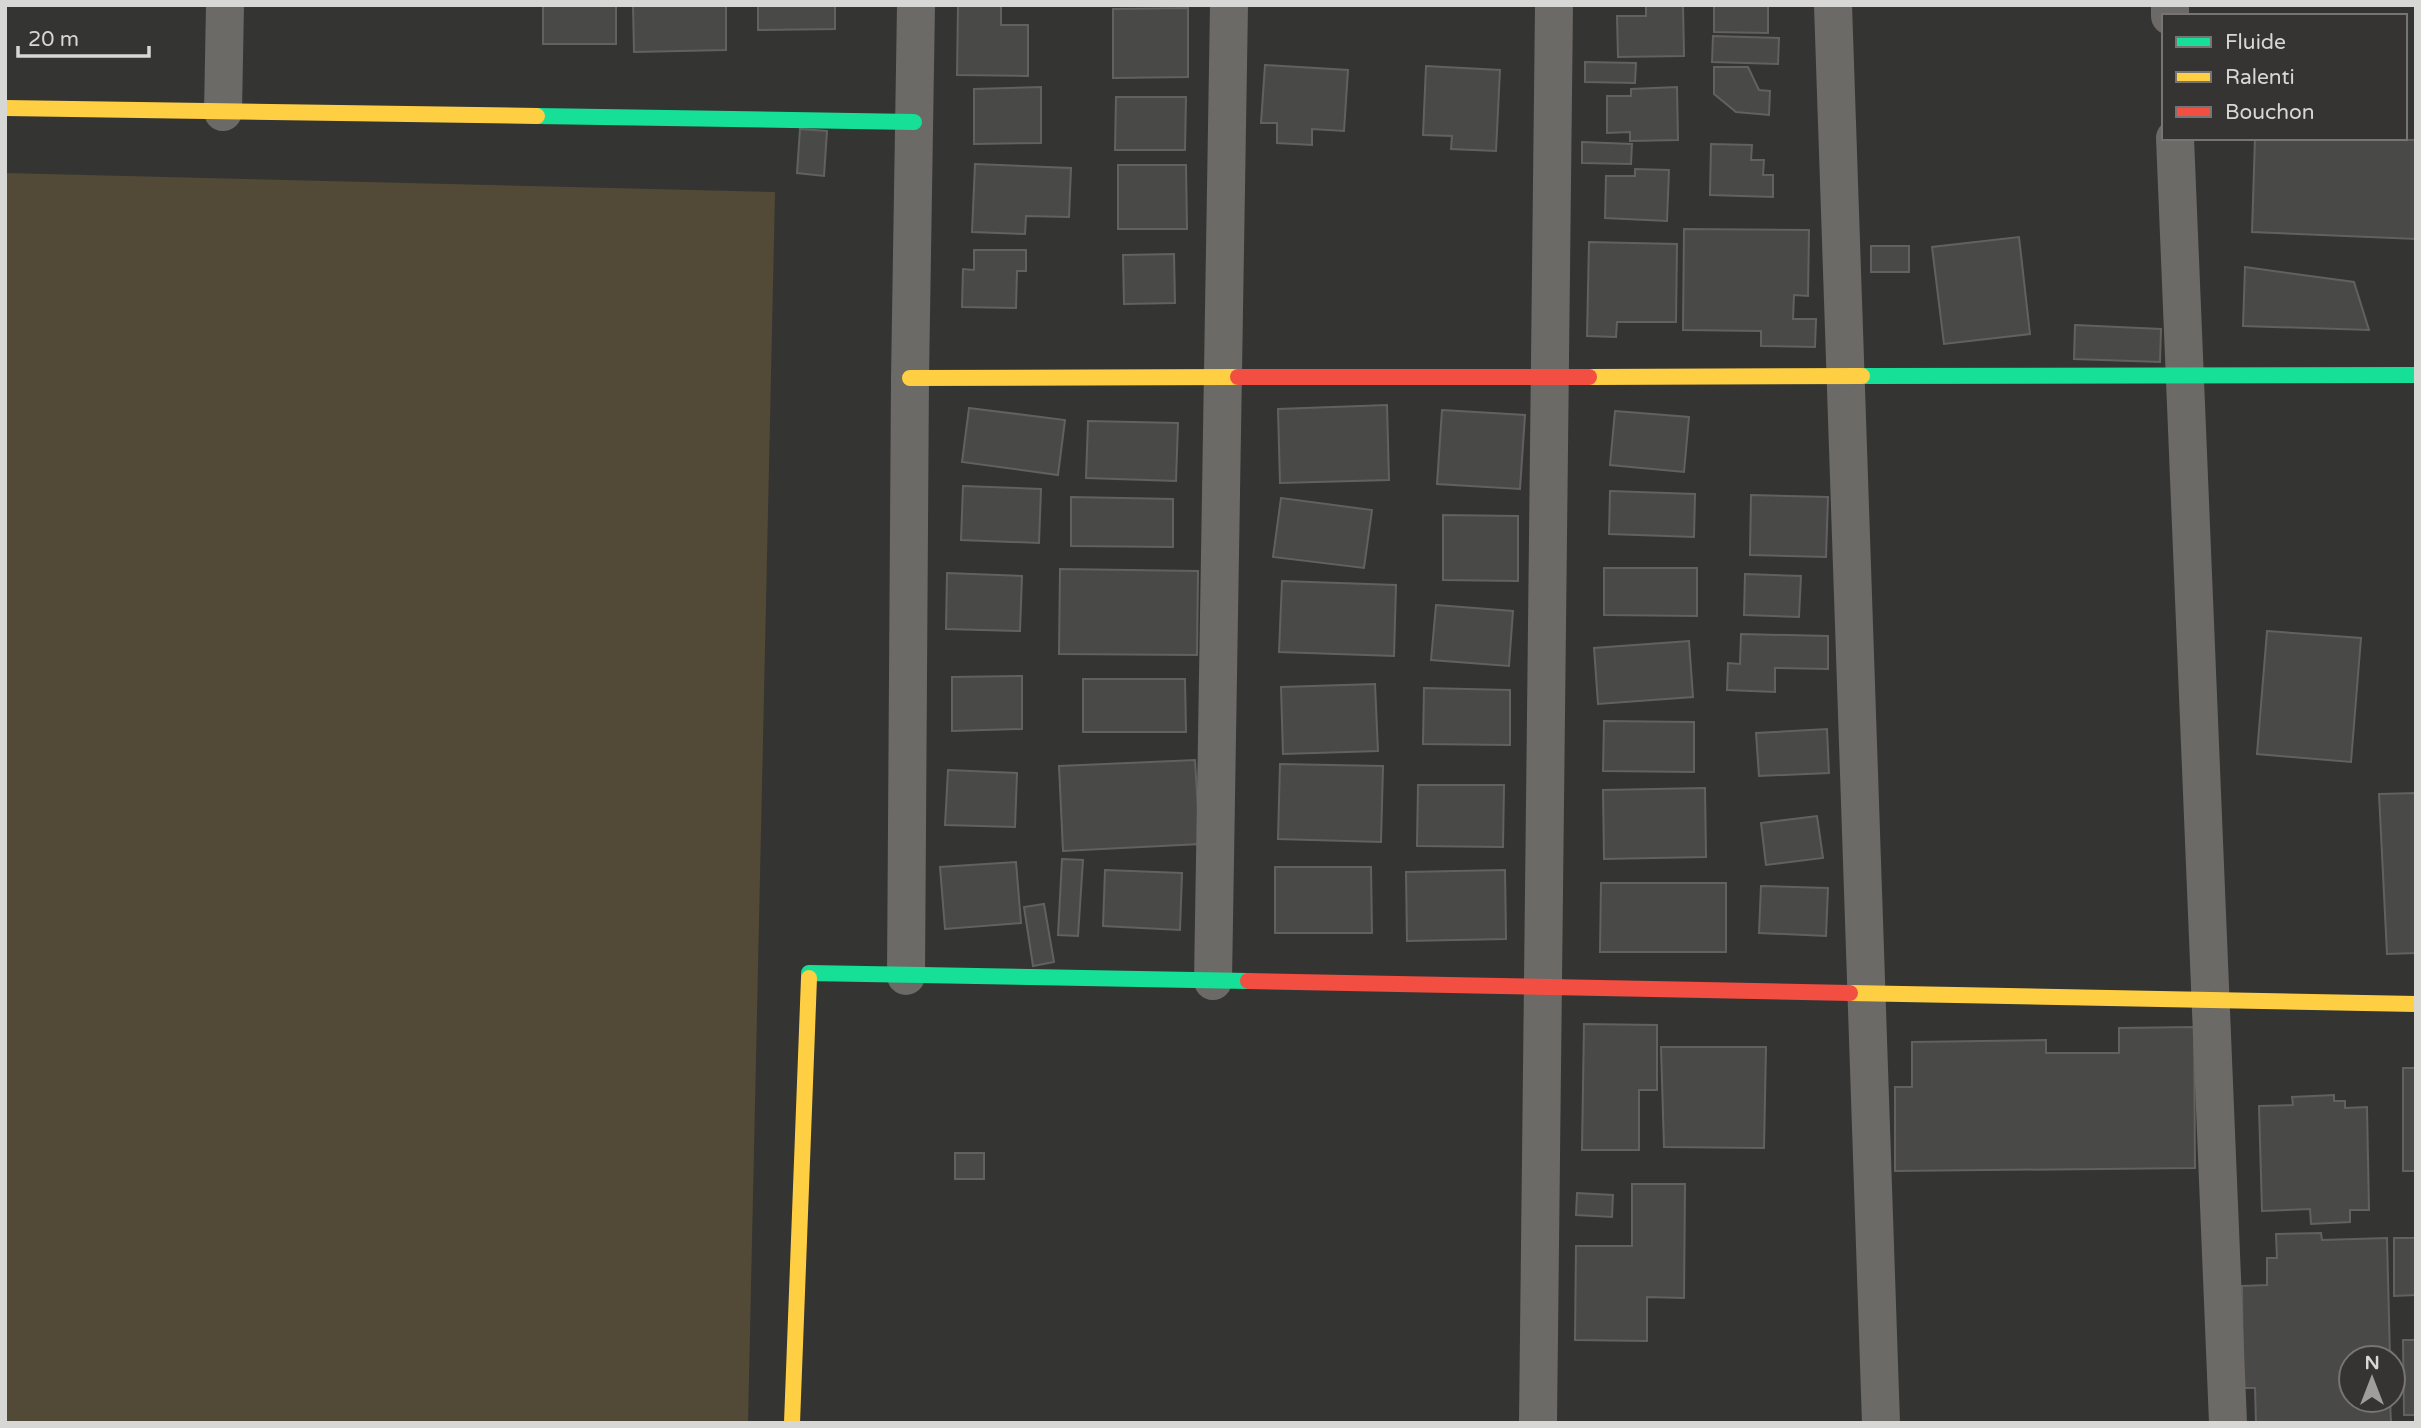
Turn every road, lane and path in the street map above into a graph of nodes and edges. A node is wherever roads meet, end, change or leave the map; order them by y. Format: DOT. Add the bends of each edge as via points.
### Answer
graph roads {
  1 [pos="225,5"];
  2 [pos="916,5"];
  3 [pos="1228,5"];
  4 [pos="1554,5"];
  5 [pos="1833,5"];
  6 [pos="5,108"];
  7 [pos="223,112"];
  8 [pos="914,122"];
  9 [pos="2175,140"];
  10 [pos="2185,376"];
  11 [pos="2416,376"];
  12 [pos="1550,377"];
  13 [pos="1846,377"];
  14 [pos="910,378"];
  15 [pos="1223,378"];
  16 [pos="906,976"];
  17 [pos="1213,981"];
  18 [pos="1543,987"];
  19 [pos="1866,994"];
  20 [pos="2210,1000"];
  21 [pos="2416,1004"];
  22 [pos="792,1423"];
  23 [pos="1538,1423"];
  24 [pos="1881,1423"];
  25 [pos="2228,1423"];
  1 -- 7 [label="street"];
  2 -- 8 [label="street"];
  3 -- 15 [label="street"];
  4 -- 12 [label="street"];
  5 -- 13 [label="street"];
  6 -- 7 [label="street"];
  7 -- 8 [label="street"];
  8 -- 14 [label="street"];
  9 -- 10 [label="street"];
  10 -- 11 [label="street"];
  10 -- 13 [label="street"];
  10 -- 20 [label="street"];
  12 -- 13 [label="street"];
  12 -- 15 [label="street"];
  12 -- 18 [label="street"];
  13 -- 19 [label="street"];
  14 -- 15 [label="street"];
  14 -- 16 [label="street"];
  15 -- 17 [label="street"];
  16 -- 17 [label="street"];
  16 -- 22 [label="street" via="809,973"];
  17 -- 18 [label="street"];
  18 -- 19 [label="street"];
  18 -- 23 [label="street"];
  19 -- 20 [label="street"];
  19 -- 24 [label="street"];
  20 -- 21 [label="street"];
  20 -- 25 [label="street"];
}
